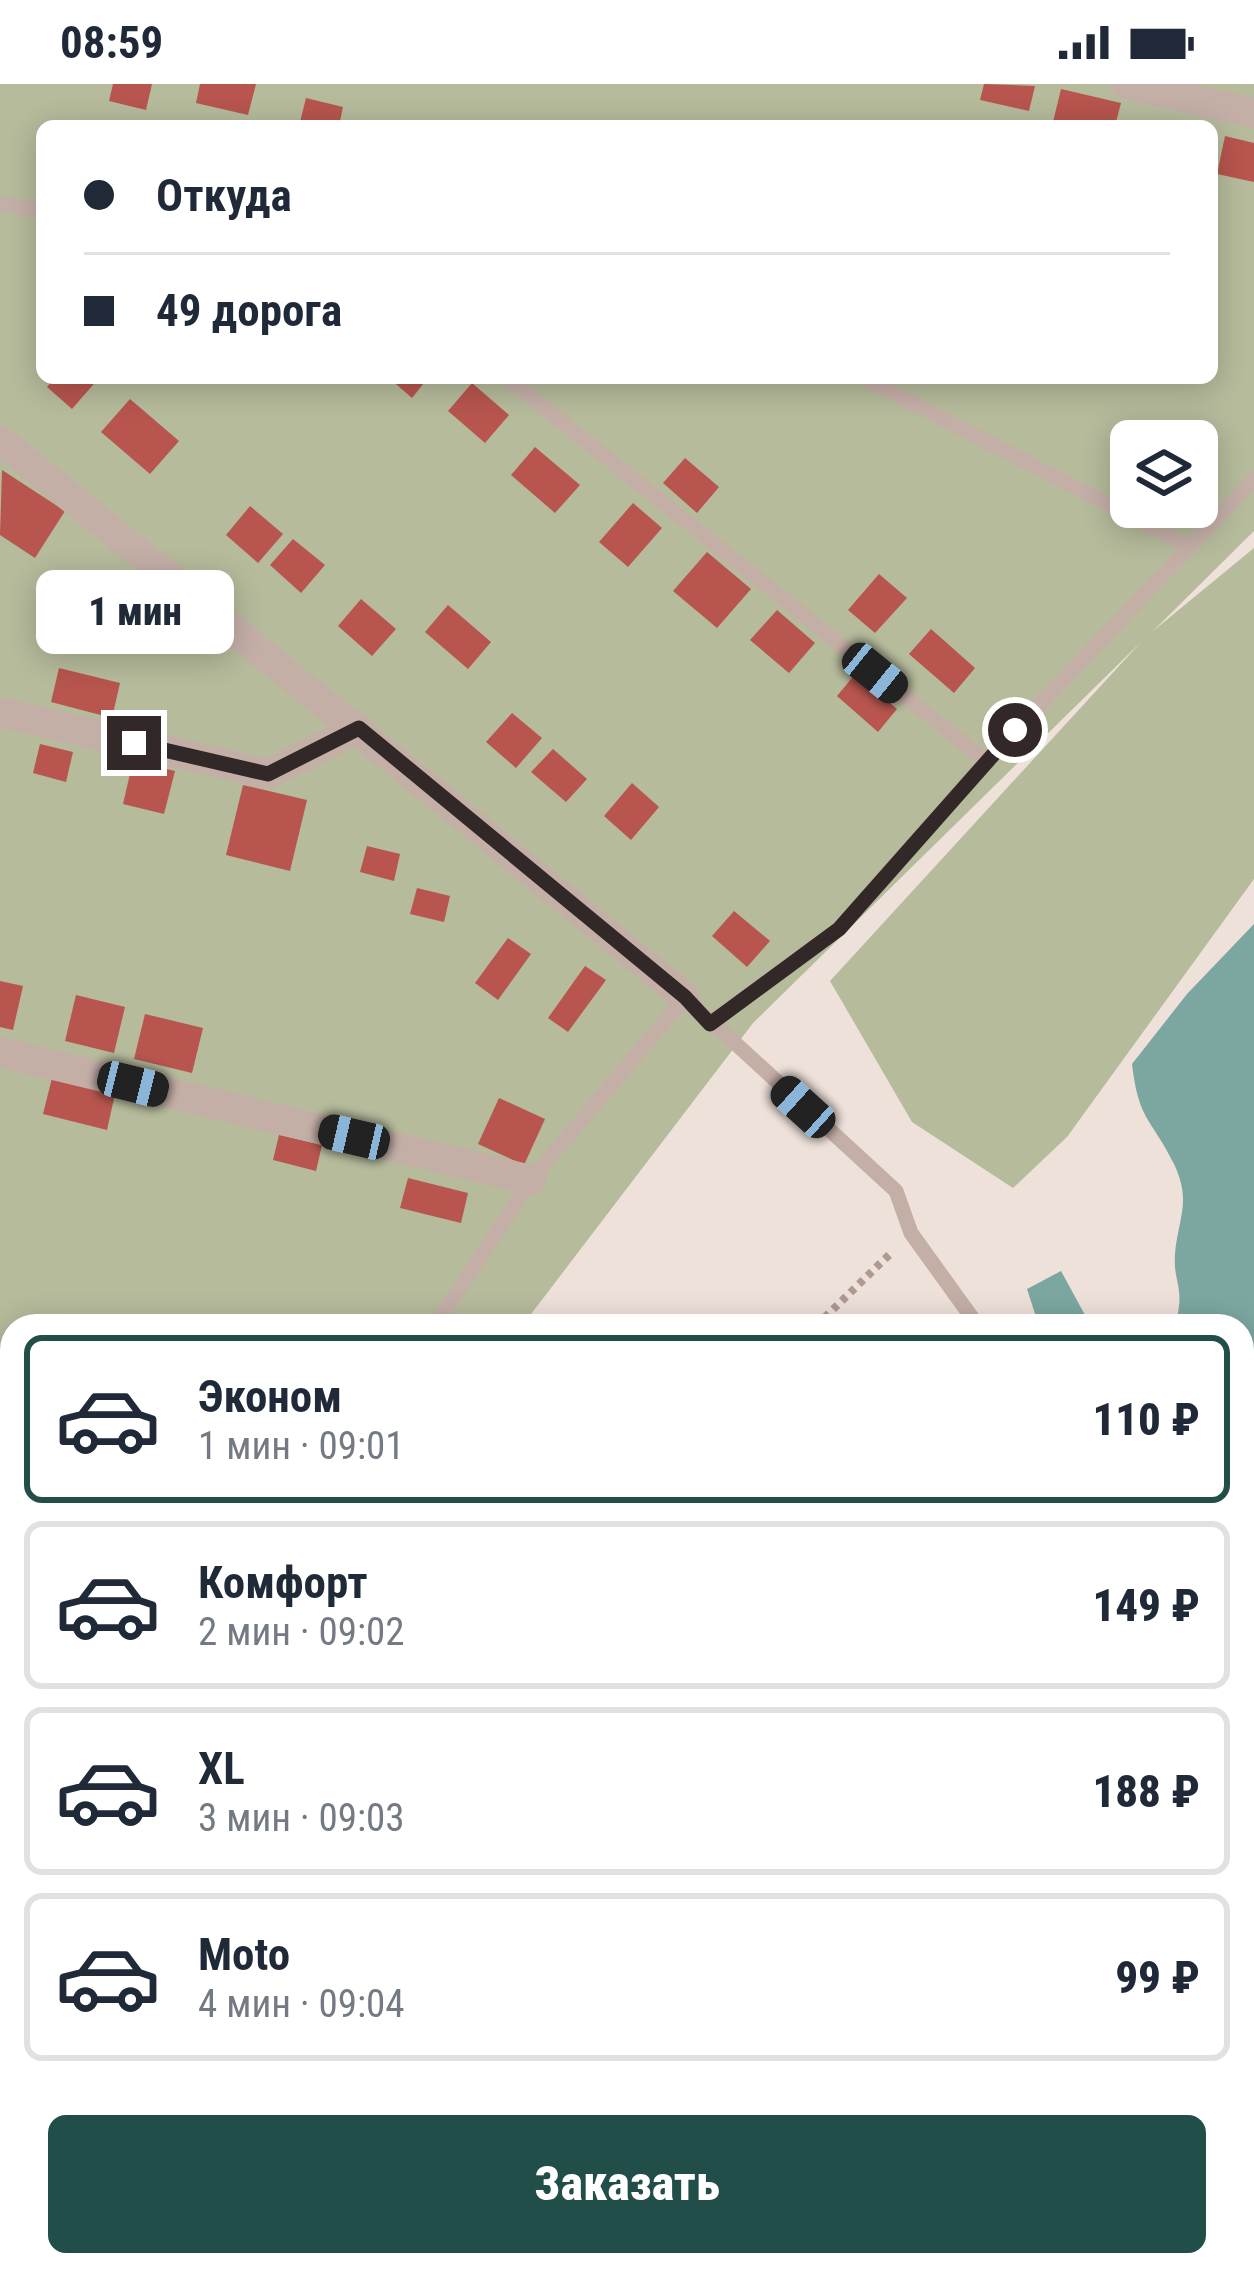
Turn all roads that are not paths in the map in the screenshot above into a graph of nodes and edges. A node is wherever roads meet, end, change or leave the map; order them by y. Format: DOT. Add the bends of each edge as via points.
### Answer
graph roads {
  1 [pos="1126,84"];
  2 [pos="1254,113"];
  3 [pos="0,203"];
  4 [pos="36,210"];
  5 [pos="515,384"];
  6 [pos="876,384"];
  7 [pos="0,440"];
  8 [pos="1254,478"];
  9 [pos="1189,546"];
  10 [pos="0,712"];
  11 [pos="359,728"];
  12 [pos="986,761"];
  13 [pos="685,997"];
  14 [pos="710,1024"];
  15 [pos="0,1052"];
  16 [pos="532,1180"];
  17 [pos="443,1314"];
  18 [pos="969,1314"];
  1 -- 2 [label="street"];
  3 -- 4 [label="lane"];
  5 -- 12 [label="lane"];
  6 -- 9 [label="lane"];
  7 -- 11 [label="street"];
  8 -- 9 [label="lane"];
  9 -- 12 [label="lane"];
  10 -- 11 [label="street" via="268,774"];
  11 -- 13 [label="street"];
  12 -- 14 [label="lane" via="839,929"];
  13 -- 14 [label="lane"];
  13 -- 16 [label="lane"];
  14 -- 18 [label="lane" via="896,1191 911,1233"];
  15 -- 16 [label="street"];
  16 -- 17 [label="lane"];
}
